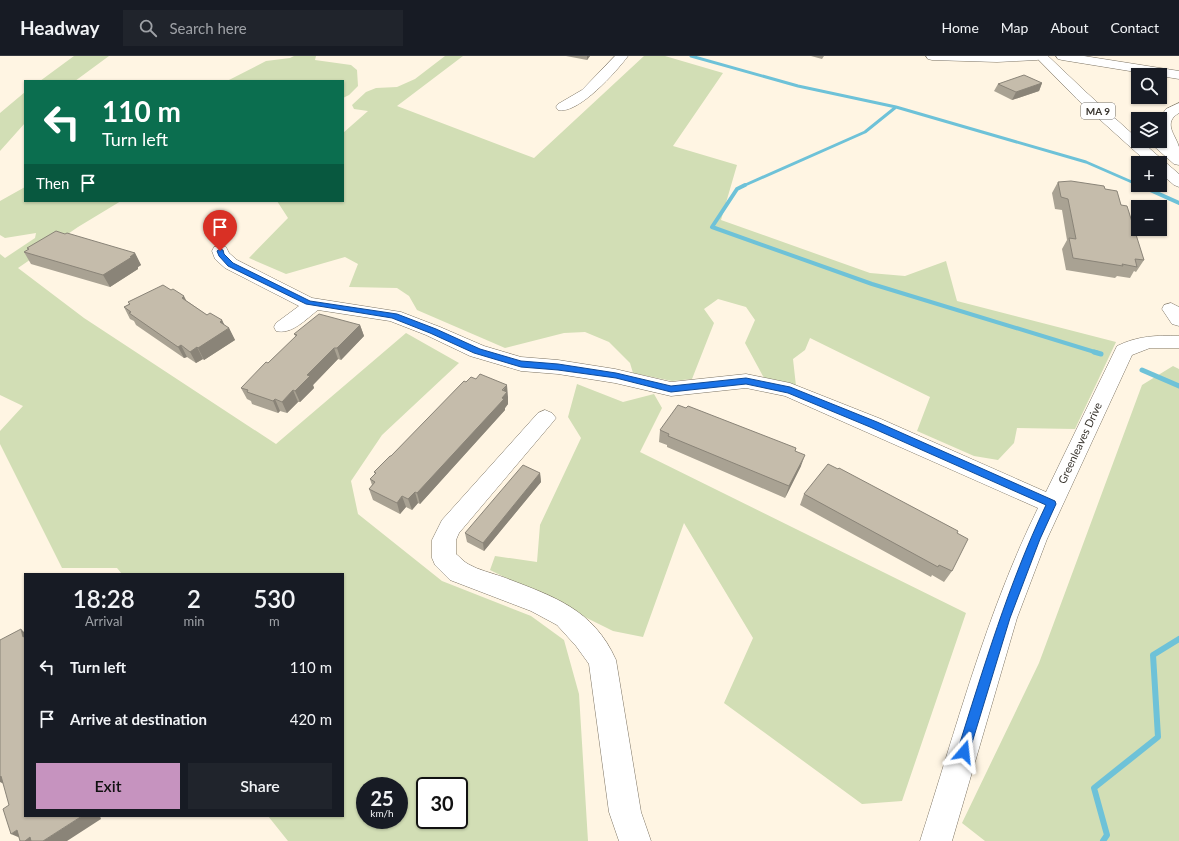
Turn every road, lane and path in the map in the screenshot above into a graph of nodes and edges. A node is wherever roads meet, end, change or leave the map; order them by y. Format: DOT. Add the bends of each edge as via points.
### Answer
graph roads {
  1 [pos="622,56"];
  2 [pos="932,56"];
  3 [pos="1037,56"];
  4 [pos="1040,56"];
  5 [pos="1054,56"];
  6 [pos="1062,56"];
  7 [pos="1128,56"];
  8 [pos="1151,59"];
  9 [pos="1163,62"];
  10 [pos="1179,64"];
  11 [pos="1179,75"];
  12 [pos="1109,103"];
  13 [pos="1179,107"];
  14 [pos="563,108"];
  15 [pos="1163,148"];
  16 [pos="1149,156"];
  17 [pos="1179,156"];
  18 [pos="1179,161"];
  19 [pos="1167,171"];
  20 [pos="1179,182"];
  21 [pos="220,251"];
  22 [pos="314,304"];
  23 [pos="283,327"];
  24 [pos="1179,342"];
  25 [pos="545,418"];
  26 [pos="1051,504"];
  27 [pos="635,841"];
  28 [pos="936,841"];
  1 -- 14 [label="main road" via="587,93"];
  2 -- 3 [label="main road"];
  4 -- 16 [label="main road, MA 9"];
  5 -- 12 [label="main road, MA 9"];
  6 -- 11 [label="main road"];
  7 -- 9 [label="main road"];
  8 -- 9 [label="main road"];
  9 -- 10 [label="main road"];
  13 -- 17 [label="main road" via="1167,115 1164,126 1167,138"];
  15 -- 18 [label="main road"];
  19 -- 20 [label="main road"];
  21 -- 22 [label="main road" via="231,264"];
  22 -- 23 [label="main road"];
  22 -- 26 [label="main road" via="394,316 477,351 521,364 616,376 671,389 746,381 790,390"];
  24 -- 26 [label="main road, Greenleaves Drive" via="1136,344 1124,351"];
  25 -- 27 [label="main road" via="450,527 444,540 444,558 459,572 540,603 566,617 586,637 602,660 625,812"];
  26 -- 28 [label="main road, Greenleaves Drive" via="1004,618"];
}
